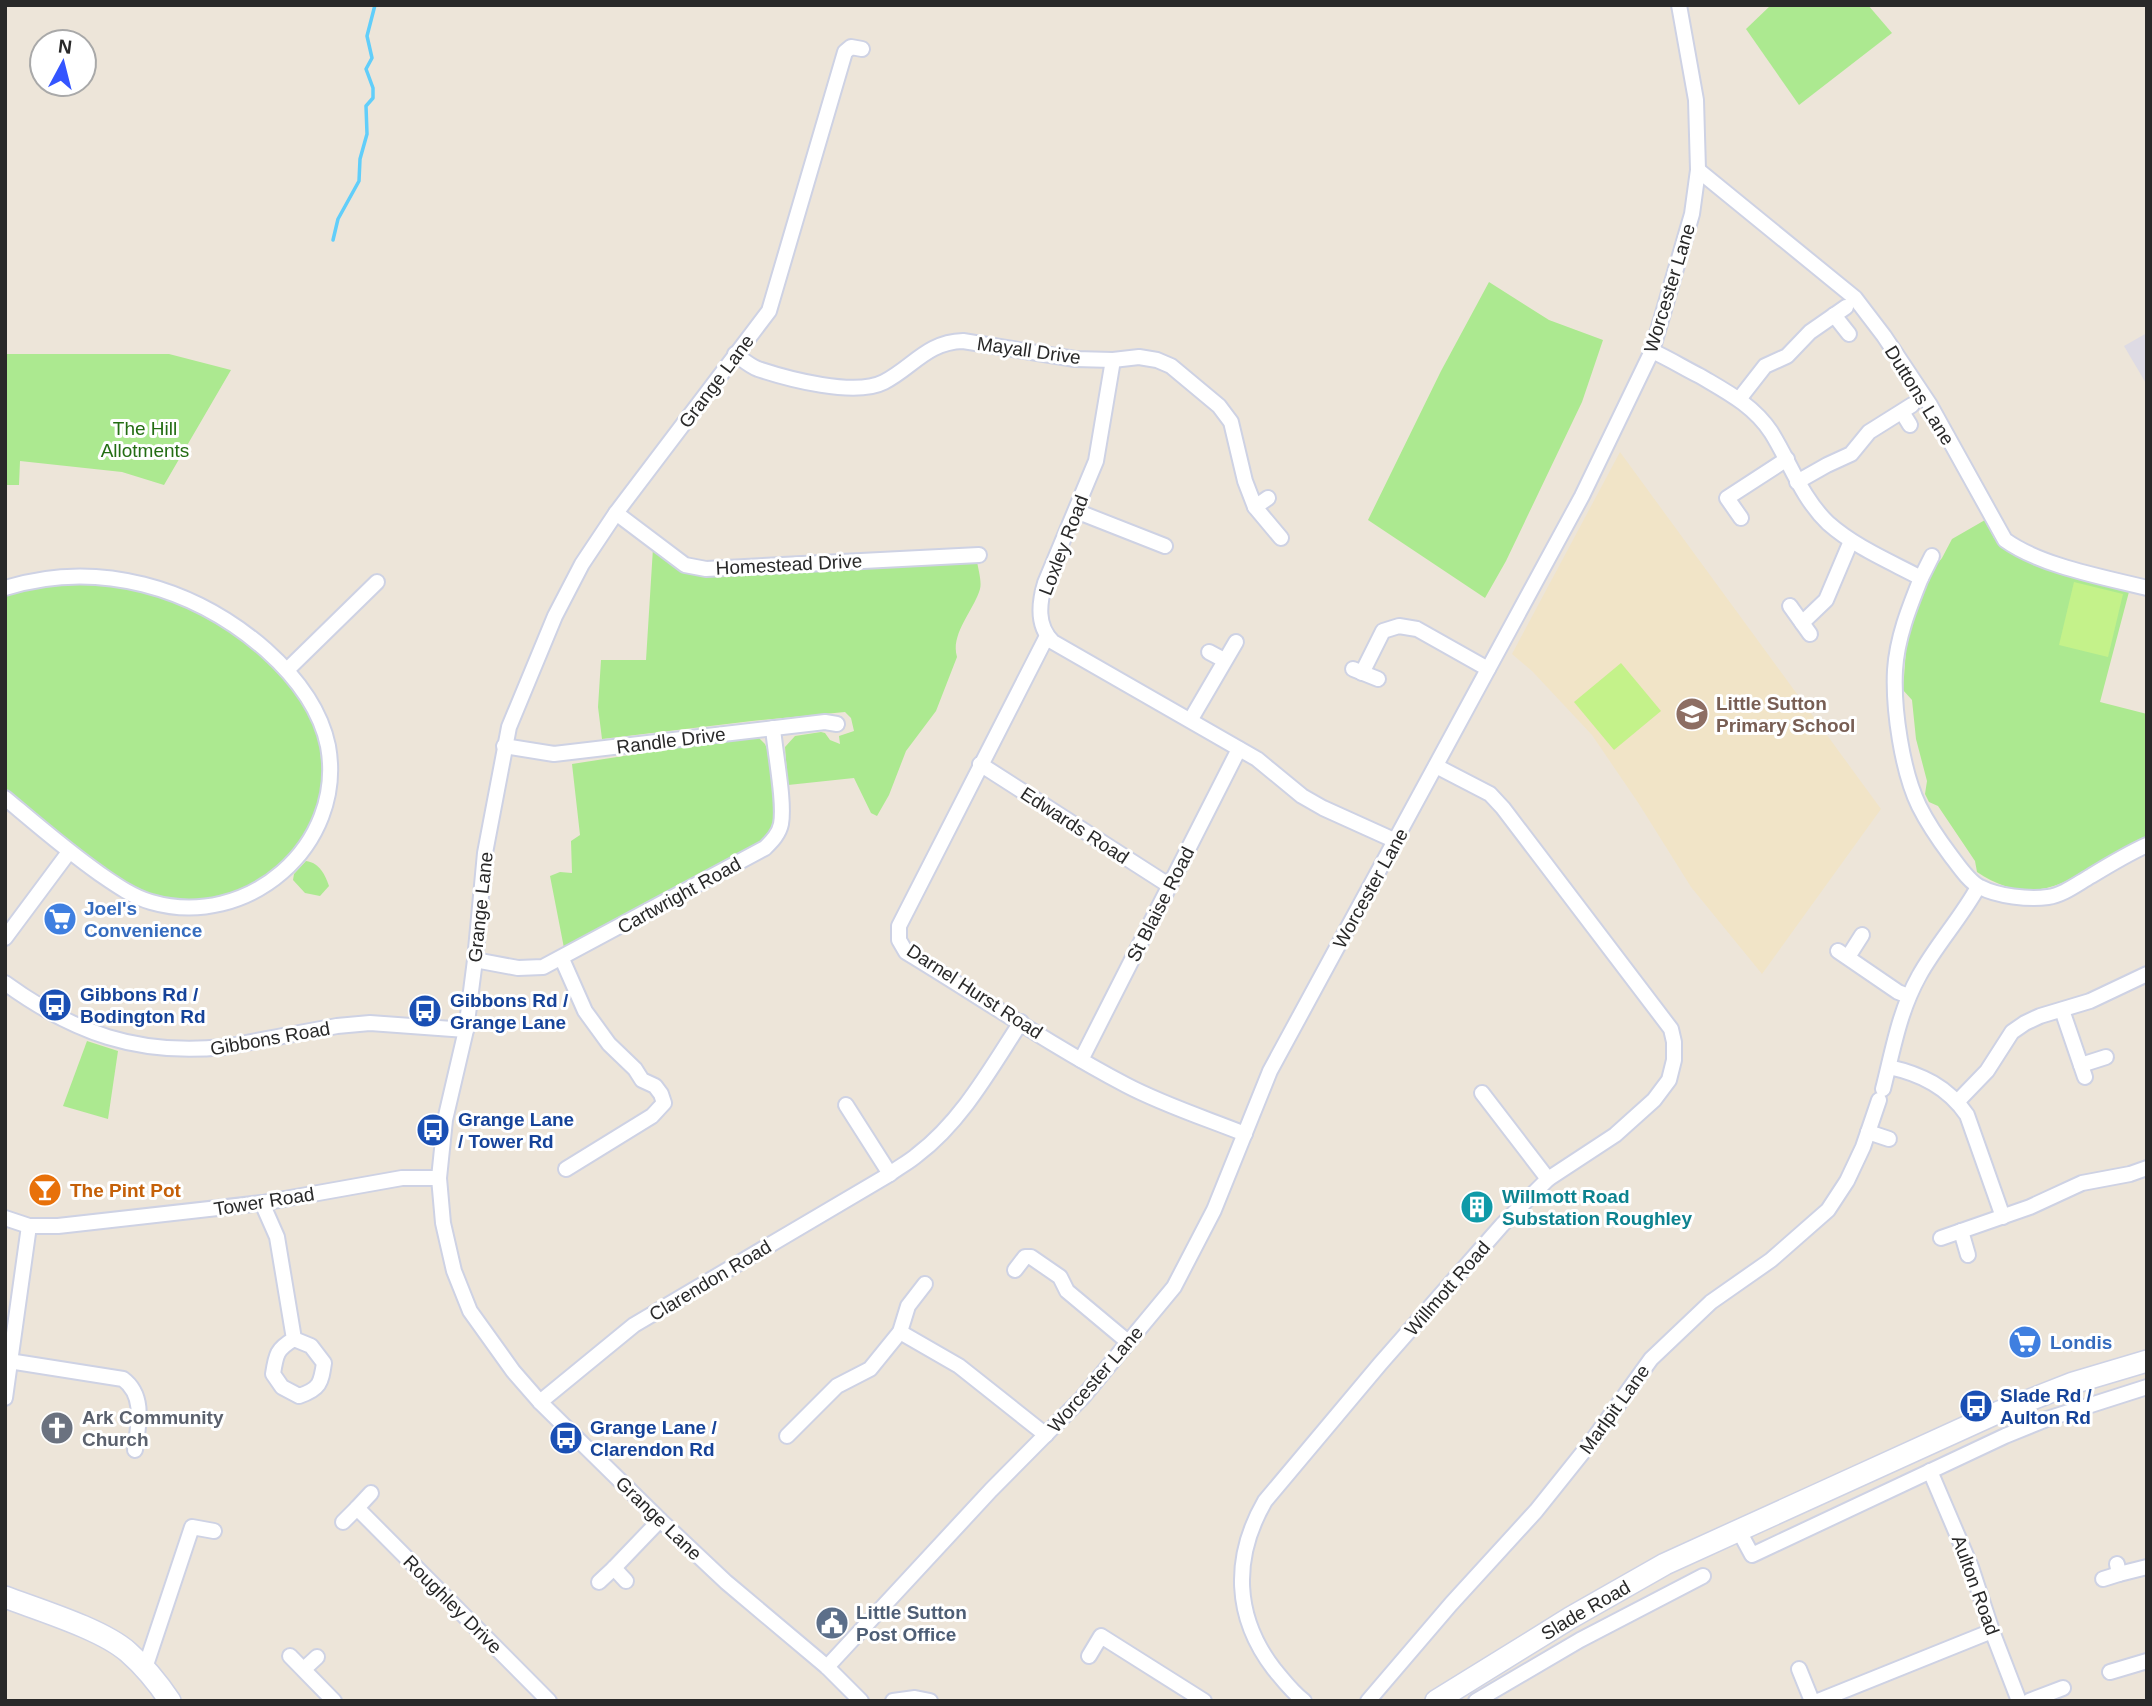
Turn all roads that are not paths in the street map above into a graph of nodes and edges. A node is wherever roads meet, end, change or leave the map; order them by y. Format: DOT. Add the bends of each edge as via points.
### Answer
graph roads {
  1 [pos="1679,5"];
  2 [pos="862,49"];
  3 [pos="1698,170"];
  4 [pos="1849,334"];
  5 [pos="1652,351"];
  6 [pos="735,354"];
  7 [pos="1113,360"];
  8 [pos="1740,398"];
  9 [pos="1910,425"];
  10 [pos="1787,459"];
  11 [pos="1797,482"];
  12 [pos="1268,498"];
  13 [pos="1255,507"];
  14 [pos="1076,510"];
  15 [pos="616,513"];
  16 [pos="1741,518"];
  17 [pos="1282,538"];
  18 [pos="1851,541"];
  19 [pos="1165,546"];
  20 [pos="979,555"];
  21 [pos="1933,556"];
  22 [pos="1921,578"];
  23 [pos="377,582"];
  24 [pos="5,588"];
  25 [pos="2147,588"];
  26 [pos="1790,606"];
  27 [pos="1047,636"];
  28 [pos="1236,642"];
  29 [pos="1209,652"];
  30 [pos="1224,660"];
  31 [pos="1488,669"];
  32 [pos="288,670"];
  33 [pos="1378,679"];
  34 [pos="1191,719"];
  35 [pos="837,724"];
  36 [pos="773,728"];
  37 [pos="504,746"];
  38 [pos="1240,749"];
  39 [pos="980,764"];
  40 [pos="1436,766"];
  41 [pos="5,798"];
  42 [pos="1396,841"];
  43 [pos="2147,845"];
  44 [pos="69,852"];
  45 [pos="1170,886"];
  46 [pos="1978,887"];
  47 [pos="1862,935"];
  48 [pos="5,938"];
  49 [pos="562,958"];
  50 [pos="475,960"];
  51 [pos="2147,974"];
  52 [pos="5,983"];
  53 [pos="1909,996"];
  54 [pos="2062,1010"];
  55 [pos="1021,1022"];
  56 [pos="466,1030"];
  57 [pos="2106,1057"];
  58 [pos="1081,1060"];
  59 [pos="1889,1067"];
  60 [pos="1482,1093"];
  61 [pos="1958,1101"];
  62 [pos="846,1105"];
  63 [pos="1868,1132"];
  64 [pos="1245,1133"];
  65 [pos="1889,1139"];
  66 [pos="2147,1168"];
  67 [pos="566,1169"];
  68 [pos="890,1174"];
  69 [pos="439,1178"];
  70 [pos="1548,1179"];
  71 [pos="262,1203"];
  72 [pos="2003,1217"];
  73 [pos="5,1218"];
  74 [pos="29,1226"];
  75 [pos="1961,1231"];
  76 [pos="1941,1238"];
  77 [pos="1968,1255"];
  78 [pos="1016,1270"];
  79 [pos="925,1284"];
  80 [pos="900,1332"];
  81 [pos="295,1339"];
  82 [pos="8,1341"];
  83 [pos="1128,1342"];
  84 [pos="9,1361"];
  85 [pos="2147,1361"];
  86 [pos="2147,1387"];
  87 [pos="5,1398"];
  88 [pos="540,1402"];
  89 [pos="1996,1413"];
  90 [pos="1046,1435"];
  91 [pos="787,1436"];
  92 [pos="2005,1436"];
  93 [pos="135,1450"];
  94 [pos="1930,1471"];
  95 [pos="1837,1486"];
  96 [pos="371,1493"];
  97 [pos="358,1508"];
  98 [pos="1849,1509"];
  99 [pos="660,1520"];
  100 [pos="343,1522"];
  101 [pos="214,1531"];
  102 [pos="1739,1531"];
  103 [pos="1665,1563"];
  104 [pos="2147,1567"];
  105 [pos="614,1568"];
  106 [pos="1703,1576"];
  107 [pos="2102,1579"];
  108 [pos="626,1581"];
  109 [pos="598,1582"];
  110 [pos="1679,1588"];
  111 [pos="5,1597"];
  112 [pos="1992,1631"];
  113 [pos="290,1656"];
  114 [pos="1089,1656"];
  115 [pos="317,1657"];
  116 [pos="2147,1661"];
  117 [pos="827,1667"];
  118 [pos="145,1668"];
  119 [pos="1799,1669"];
  120 [pos="304,1670"];
  121 [pos="2110,1672"];
  122 [pos="2063,1688"];
  123 [pos="1460,1695"];
  124 [pos="1286,1696"];
  125 [pos="170,1701"];
  126 [pos="334,1701"];
  127 [pos="549,1701"];
  128 [pos="862,1701"];
  129 [pos="894,1701"];
  130 [pos="930,1701"];
  131 [pos="1204,1701"];
  132 [pos="1304,1701"];
  133 [pos="1368,1701"];
  134 [pos="1436,1701"];
  135 [pos="1476,1701"];
  136 [pos="1812,1701"];
  137 [pos="1818,1701"];
  138 [pos="2019,1701"];
  139 [pos="2029,1701"];
  1 -- 3 [label="street, Worcester Lane" via="1696,100"];
  2 -- 6 [label="street, Grange Lane" via="851,47 845,52 769,312"];
  3 -- 5 [label="street, Worcester Lane" via="1692,214"];
  3 -- 25 [label="street, Duttons Lane" via="1856,298 1930,405 2005,540 2025,553"];
  4 -- 8 [label="street" via="1840,311 1787,356 1765,366"];
  5 -- 8 [label="street"];
  5 -- 31 [label="street, Worcester Lane" via="1582,496"];
  6 -- 7 [label="street, Mayall Drive" via="755,368 836,389 882,384 948,341"];
  6 -- 15 [label="street, Grange Lane"];
  7 -- 13 [label="street, Mayall Drive" via="1157,359 1219,406 1231,422"];
  7 -- 14 [label="street, Loxley Road" via="1096,461"];
  8 -- 10 [label="street" via="1758,414"];
  9 -- 11 [label="street" via="1907,409 1869,432 1851,454"];
  10 -- 11 [label="street"];
  10 -- 16 [label="street" via="1727,498"];
  11 -- 18 [label="street" via="1828,523"];
  12 -- 13 [label="street"];
  13 -- 17 [label="street, Mayall Drive"];
  14 -- 19 [label="street" via="1144,545"];
  14 -- 27 [label="street, Loxley Road" via="1040,601"];
  15 -- 20 [label="street, Homestead Drive" via="685,565 706,569"];
  15 -- 37 [label="street, Grange Lane" via="555,616"];
  18 -- 22 [label="street"];
  18 -- 26 [label="street" via="1826,600 1806,629"];
  21 -- 22 [label="street"];
  22 -- 46 [label="street" via="1899,640 1895,668 1903,753 1918,804 1933,831"];
  23 -- 32 [label="street"];
  24 -- 32 [label="street" via="77,576 158,587 199,603 249,635"];
  27 -- 34 [label="street"];
  27 -- 39 [label="street, Darnel Hurst Road"];
  28 -- 30 [label="street"];
  29 -- 30 [label="street"];
  30 -- 34 [label="street"];
  31 -- 33 [label="street" via="1417,629 1399,626 1383,631 1357,671"];
  31 -- 40 [label="street, Worcester Lane"];
  32 -- 44 [label="street" via="304,690 324,731 330,764 321,821 303,851 279,877 237,900 176,907 150,902 122,888"];
  34 -- 38 [label="street"];
  35 -- 36 [label="street, Randle Drive"];
  36 -- 37 [label="street, Randle Drive" via="554,754"];
  36 -- 49 [label="street, Cartwright Road" via="781,819 765,848"];
  37 -- 50 [label="street, Grange Lane" via="485,853"];
  38 -- 42 [label="street" via="1302,796"];
  38 -- 45 [label="street, St Blaise Road"];
  39 -- 45 [label="street, Edwards Road"];
  39 -- 55 [label="street, Darnel Hurst Road" via="899,926 899,940 906,951"];
  40 -- 42 [label="street, Worcester Lane"];
  40 -- 70 [label="street, Willmott Road" via="1490,794 1503,808 1671,1029 1674,1060 1669,1080 1654,1100 1615,1135"];
  41 -- 44 [label="street"];
  42 -- 64 [label="street, Worcester Lane" via="1270,1071"];
  43 -- 46 [label="street" via="2050,897 2012,896"];
  44 -- 48 [label="street"];
  45 -- 58 [label="street, St Blaise Road"];
  46 -- 53 [label="street, Marlpit Lane"];
  47 -- 53 [label="street" via="1843,954"];
  49 -- 50 [label="street, Cartwright Road" via="543,967 518,968"];
  49 -- 67 [label="street" via="585,1011 642,1080 655,1086 664,1103 652,1116"];
  50 -- 56 [label="street, Grange Lane"];
  51 -- 54 [label="street"];
  52 -- 56 [label="street, Gibbons Road" via="45,1011 81,1028 166,1049 223,1048 370,1023"];
  53 -- 59 [label="street, Marlpit Lane"];
  54 -- 57 [label="street" via="2083,1071"];
  54 -- 61 [label="street" via="2012,1032 1987,1071"];
  55 -- 58 [label="street, Darnel Hurst Road"];
  55 -- 68 [label="street, Clarendon Road" via="944,1129"];
  56 -- 69 [label="street, Grange Lane" via="445,1119"];
  58 -- 64 [label="street, Darnel Hurst Road" via="1174,1107"];
  59 -- 61 [label="street" via="1930,1081"];
  59 -- 63 [label="street, Marlpit Lane"];
  60 -- 70 [label="street"];
  61 -- 72 [label="street"];
  62 -- 68 [label="street"];
  63 -- 65 [label="street"];
  63 -- 133 [label="street, Marlpit Lane" via="1847,1181 1828,1210 1771,1260 1712,1302 1651,1359 1536,1511"];
  64 -- 83 [label="street, Worcester Lane" via="1214,1210 1174,1287"];
  66 -- 72 [label="street" via="2082,1183"];
  68 -- 88 [label="street, Clarendon Road" via="634,1325"];
  69 -- 71 [label="street, Tower Road" via="402,1178"];
  69 -- 88 [label="street, Grange Lane" via="454,1271 470,1311"];
  70 -- 124 [label="street, Willmott Road" via="1389,1354 1254,1520 1242,1569 1242,1601 1249,1627"];
  71 -- 74 [label="street, Tower Road"];
  71 -- 81 [label="street" via="277,1237"];
  72 -- 75 [label="street"];
  73 -- 74 [label="street, Tower Road"];
  74 -- 82 [label="street"];
  75 -- 76 [label="street"];
  75 -- 77 [label="street"];
  78 -- 83 [label="street" via="1025,1257 1031,1257 1060,1277 1067,1291"];
  79 -- 80 [label="street" via="908,1306"];
  80 -- 90 [label="street" via="959,1366"];
  80 -- 91 [label="street" via="870,1369 837,1386"];
  82 -- 84 [label="street"];
  83 -- 90 [label="street, Worcester Lane"];
  84 -- 87 [label="street"];
  84 -- 93 [label="street" via="123,1379 132,1385 139,1413"];
  85 -- 89 [label="main road, Slade Road"];
  86 -- 92 [label="street"];
  88 -- 99 [label="street, Grange Lane"];
  89 -- 92 [label="street"];
  89 -- 95 [label="main road, Slade Road"];
  90 -- 117 [label="street, Worcester Lane"];
  92 -- 94 [label="street"];
  94 -- 98 [label="street"];
  94 -- 112 [label="street, Aulton Road" via="1971,1567"];
  95 -- 98 [label="street"];
  95 -- 102 [label="main road, Slade Road"];
  96 -- 97 [label="street"];
  97 -- 100 [label="street"];
  97 -- 127 [label="street, Roughley Drive"];
  98 -- 102 [label="street" via="1752,1555"];
  99 -- 105 [label="street"];
  99 -- 117 [label="street, Grange Lane"];
  101 -- 118 [label="street" via="192,1527"];
  102 -- 103 [label="main road, Slade Road"];
  103 -- 110 [label="street"];
  103 -- 123 [label="main road, Slade Road"];
  104 -- 107 [label="street" via="2118,1569"];
  105 -- 108 [label="street"];
  105 -- 109 [label="street"];
  106 -- 110 [label="street"];
  110 -- 135 [label="street"];
  111 -- 118 [label="main road" via="100,1635"];
  112 -- 137 [label="street"];
  112 -- 138 [label="street, Aulton Road"];
  113 -- 120 [label="street"];
  114 -- 131 [label="street" via="1101,1636"];
  115 -- 120 [label="street"];
  116 -- 121 [label="street"];
  117 -- 128 [label="street, Grange Lane"];
  118 -- 125 [label="main road"];
  119 -- 136 [label="street"];
  120 -- 126 [label="street"];
  122 -- 139 [label="street"];
  123 -- 134 [label="main road, Slade Road"];
  124 -- 132 [label="street, Willmott Road"];
  129 -- 130 [label="street"];
}
